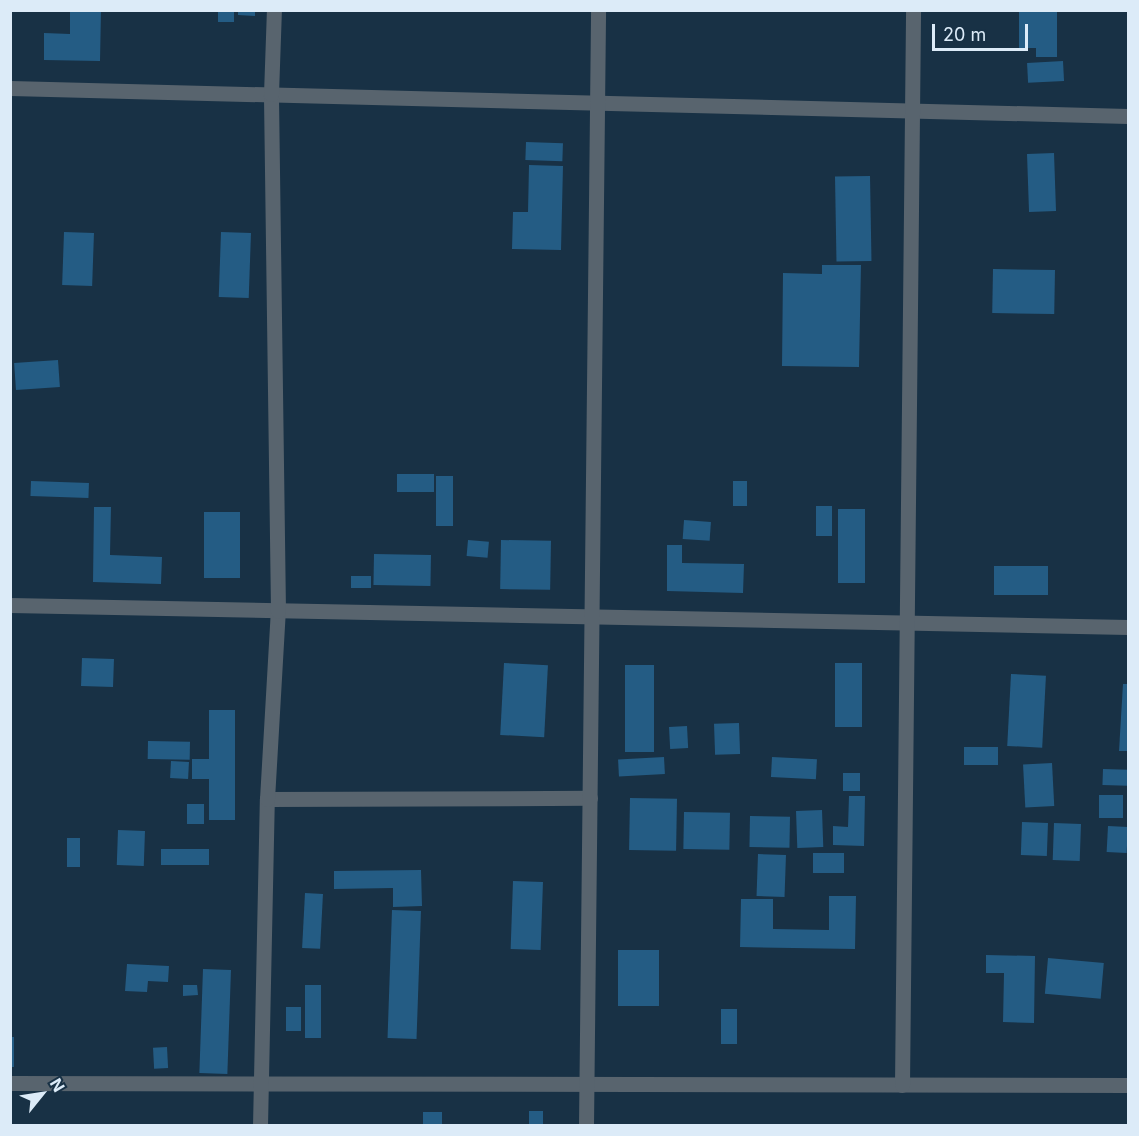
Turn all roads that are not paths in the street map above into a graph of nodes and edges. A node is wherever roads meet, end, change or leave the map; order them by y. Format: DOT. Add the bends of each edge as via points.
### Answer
graph roads {
  1 [pos="274,10"];
  2 [pos="598,10"];
  3 [pos="913,10"];
  4 [pos="10,88"];
  5 [pos="271,94"];
  6 [pos="597,102"];
  7 [pos="912,110"];
  8 [pos="1128,116"];
  9 [pos="10,605"];
  10 [pos="278,610"];
  11 [pos="591,616"];
  12 [pos="906,623"];
  13 [pos="1128,627"];
  14 [pos="590,798"];
  15 [pos="267,799"];
  16 [pos="10,1083"];
  17 [pos="261,1084"];
  18 [pos="586,1085"];
  19 [pos="902,1085"];
  20 [pos="1128,1085"];
  21 [pos="260,1125"];
  22 [pos="586,1125"];
  1 -- 5 [label="street"];
  2 -- 6 [label="street"];
  3 -- 7 [label="street"];
  4 -- 5 [label="street"];
  5 -- 6 [label="street"];
  5 -- 10 [label="street"];
  6 -- 7 [label="street"];
  6 -- 11 [label="street"];
  7 -- 8 [label="street"];
  7 -- 12 [label="street"];
  9 -- 10 [label="street"];
  10 -- 11 [label="street"];
  10 -- 15 [label="street"];
  11 -- 12 [label="street"];
  11 -- 14 [label="street"];
  12 -- 13 [label="street"];
  12 -- 19 [label="street"];
  14 -- 15 [label="street"];
  14 -- 18 [label="street"];
  15 -- 17 [label="street"];
  16 -- 17 [label="street"];
  17 -- 18 [label="street"];
  17 -- 21 [label="street"];
  18 -- 19 [label="street"];
  18 -- 22 [label="street"];
  19 -- 20 [label="street"];
}
